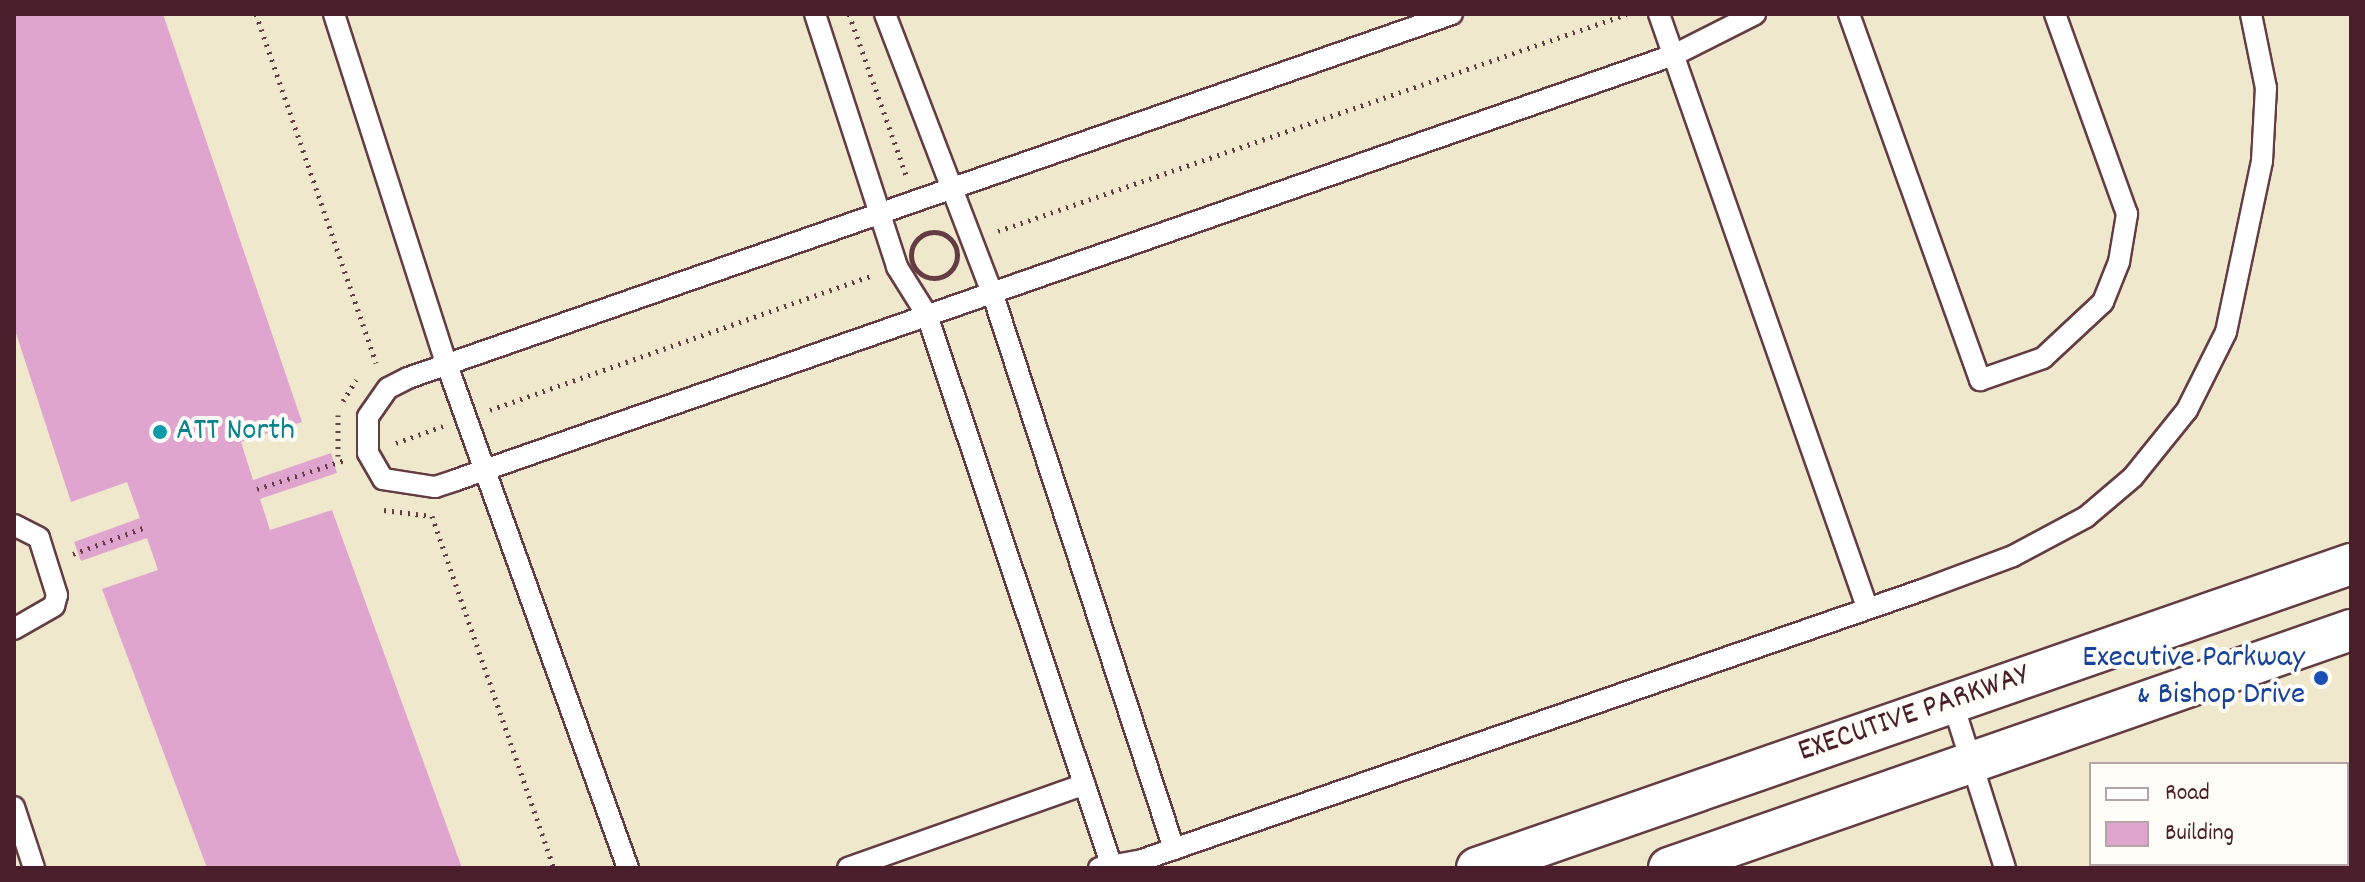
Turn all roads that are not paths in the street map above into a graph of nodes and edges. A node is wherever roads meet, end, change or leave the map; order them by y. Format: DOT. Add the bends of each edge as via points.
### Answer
graph roads {
  1 [pos="334,14"];
  2 [pos="815,14"];
  3 [pos="885,14"];
  4 [pos="1452,14"];
  5 [pos="1659,14"];
  6 [pos="1755,14"];
  7 [pos="1849,14"];
  8 [pos="2055,14"];
  9 [pos="2251,14"];
  10 [pos="1674,55"];
  11 [pos="947,190"];
  12 [pos="882,212"];
  13 [pos="993,295"];
  14 [pos="927,315"];
  15 [pos="447,365"];
  16 [pos="483,468"];
  17 [pos="14,525"];
  18 [pos="2351,564"];
  19 [pos="1867,607"];
  20 [pos="14,629"];
  21 [pos="2351,630"];
  22 [pos="1952,701"];
  23 [pos="1969,763"];
  24 [pos="1085,784"];
  25 [pos="14,807"];
  26 [pos="1174,849"];
  27 [pos="1105,866"];
  28 [pos="34,868"];
  29 [pos="628,868"];
  30 [pos="848,868"];
  31 [pos="1477,868"];
  32 [pos="1669,868"];
  33 [pos="2005,868"];
  1 -- 15 [label="lane"];
  2 -- 12 [label="lane"];
  3 -- 11 [label="lane"];
  4 -- 11 [label="lane"];
  5 -- 10 [label="lane"];
  6 -- 10 [label="lane"];
  7 -- 8 [label="lane" via="1980,380 2043,358 2103,302 2119,262 2127,214"];
  9 -- 19 [label="lane" via="2266,88 2245,267 2226,332 2187,410 2133,477 2086,517 2013,556"];
  10 -- 13 [label="lane"];
  10 -- 19 [label="lane"];
  11 -- 12 [label="lane"];
  11 -- 13 [label="lane" via="964,244"];
  12 -- 14 [label="lane"];
  12 -- 15 [label="lane"];
  13 -- 14 [label="lane"];
  13 -- 26 [label="lane"];
  14 -- 16 [label="lane"];
  14 -- 24 [label="lane"];
  15 -- 16 [label="lane"];
  15 -- 16 [label="lane" via="388,388 368,417 368,453 383,479 410,486 435,487"];
  16 -- 29 [label="lane"];
  17 -- 20 [label="lane" via="25,525 52,561 54,606"];
  18 -- 22 [label="street, EXECUTIVE PARKWAY"];
  19 -- 26 [label="lane"];
  21 -- 23 [label="street, EXECUTIVE PARKWAY"];
  22 -- 23 [label="lane"];
  22 -- 31 [label="street, EXECUTIVE PARKWAY"];
  23 -- 32 [label="street, EXECUTIVE PARKWAY"];
  23 -- 33 [label="lane"];
  24 -- 27 [label="lane"];
  24 -- 30 [label="lane"];
  25 -- 28 [label="lane"];
  26 -- 27 [label="lane"];
}
